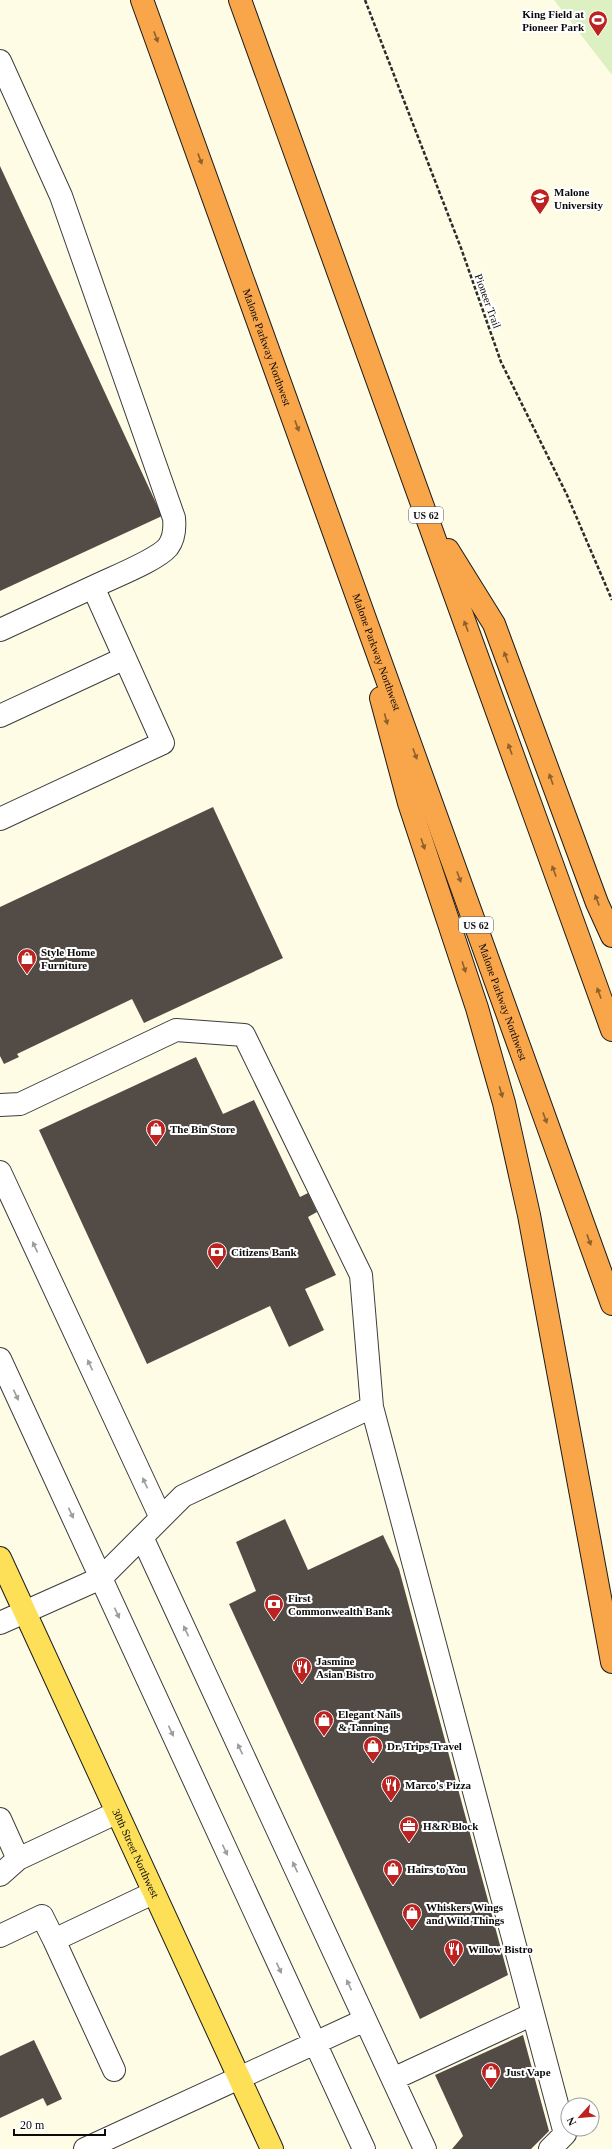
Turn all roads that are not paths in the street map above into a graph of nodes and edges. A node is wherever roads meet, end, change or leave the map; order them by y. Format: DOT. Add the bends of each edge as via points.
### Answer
graph roads {
  1 [pos="142,0"];
  2 [pos="240,0"];
  3 [pos="0,61"];
  4 [pos="423,508"];
  5 [pos="340,546"];
  6 [pos="93,587"];
  7 [pos="0,630"];
  8 [pos="125,658"];
  9 [pos="0,716"];
  10 [pos="0,819"];
  11 [pos="612,936"];
  12 [pos="612,1030"];
  13 [pos="0,1105"];
  14 [pos="0,1172"];
  15 [pos="612,1304"];
  16 [pos="0,1359"];
  17 [pos="372,1407"];
  18 [pos="161,1518"];
  19 [pos="142,1537"];
  20 [pos="0,1558"];
  21 [pos="101,1578"];
  22 [pos="25,1612"];
  23 [pos="0,1623"];
  24 [pos="612,1662"];
  25 [pos="116,1813"];
  26 [pos="0,1819"];
  27 [pos="18,1859"];
  28 [pos="0,1875"];
  29 [pos="154,1893"];
  30 [pos="0,1936"];
  31 [pos="54,1940"];
  32 [pos="533,2014"];
  33 [pos="365,2020"];
  34 [pos="314,2044"];
  35 [pos="114,2070"];
  36 [pos="239,2079"];
  37 [pos="393,2079"];
  38 [pos="266,2147"];
  39 [pos="85,2149"];
  40 [pos="364,2149"];
  41 [pos="425,2149"];
  42 [pos="550,2149"];
  1 -- 5 [label="highway, Malone Parkway Northwest / US 62, one-way"];
  2 -- 4 [label="highway, US 62"];
  3 -- 6 [label="street" via="61,196 174,518 173,538 162,553"];
  11 -- 4 [label="highway, one-way" via="597,903 494,624"];
  12 -- 4 [label="highway, US 62, one-way"];
  5 -- 15 [label="highway, Malone Parkway Northwest / US 62, one-way"];
  5 -- 24 [label="highway, one-way" via="409,802 475,1000 504,1103 529,1215"];
  6 -- 7 [label="street"];
  6 -- 8 [label="street"];
  8 -- 9 [label="street"];
  8 -- 10 [label="street" via="163,743"];
  13 -- 17 [label="street" via="20,1104 176,1030 244,1035 361,1275"];
  18 -- 14 [label="street, one-way"];
  16 -- 21 [label="street, one-way"];
  17 -- 18 [label="street" via="184,1496"];
  17 -- 32 [label="street"];
  18 -- 19 [label="street"];
  19 -- 21 [label="street"];
  33 -- 19 [label="street, one-way"];
  20 -- 22 [label="main road, 30th Street Northwest"];
  21 -- 22 [label="street"];
  21 -- 34 [label="street, one-way"];
  22 -- 23 [label="street"];
  22 -- 25 [label="main road, 30th Street Northwest"];
  25 -- 27 [label="street"];
  25 -- 29 [label="main road, 30th Street Northwest"];
  26 -- 27 [label="street"];
  27 -- 28 [label="street"];
  29 -- 31 [label="street"];
  29 -- 36 [label="main road, 30th Street Northwest"];
  30 -- 31 [label="street" via="42,1916"];
  31 -- 35 [label="street"];
  32 -- 37 [label="street"];
  32 -- 42 [label="street" via="564,2134"];
  33 -- 34 [label="street"];
  33 -- 37 [label="street"];
  34 -- 36 [label="street"];
  34 -- 40 [label="street"];
  36 -- 38 [label="main road, 30th Street Northwest"];
  36 -- 39 [label="street"];
  37 -- 41 [label="street"];
}
